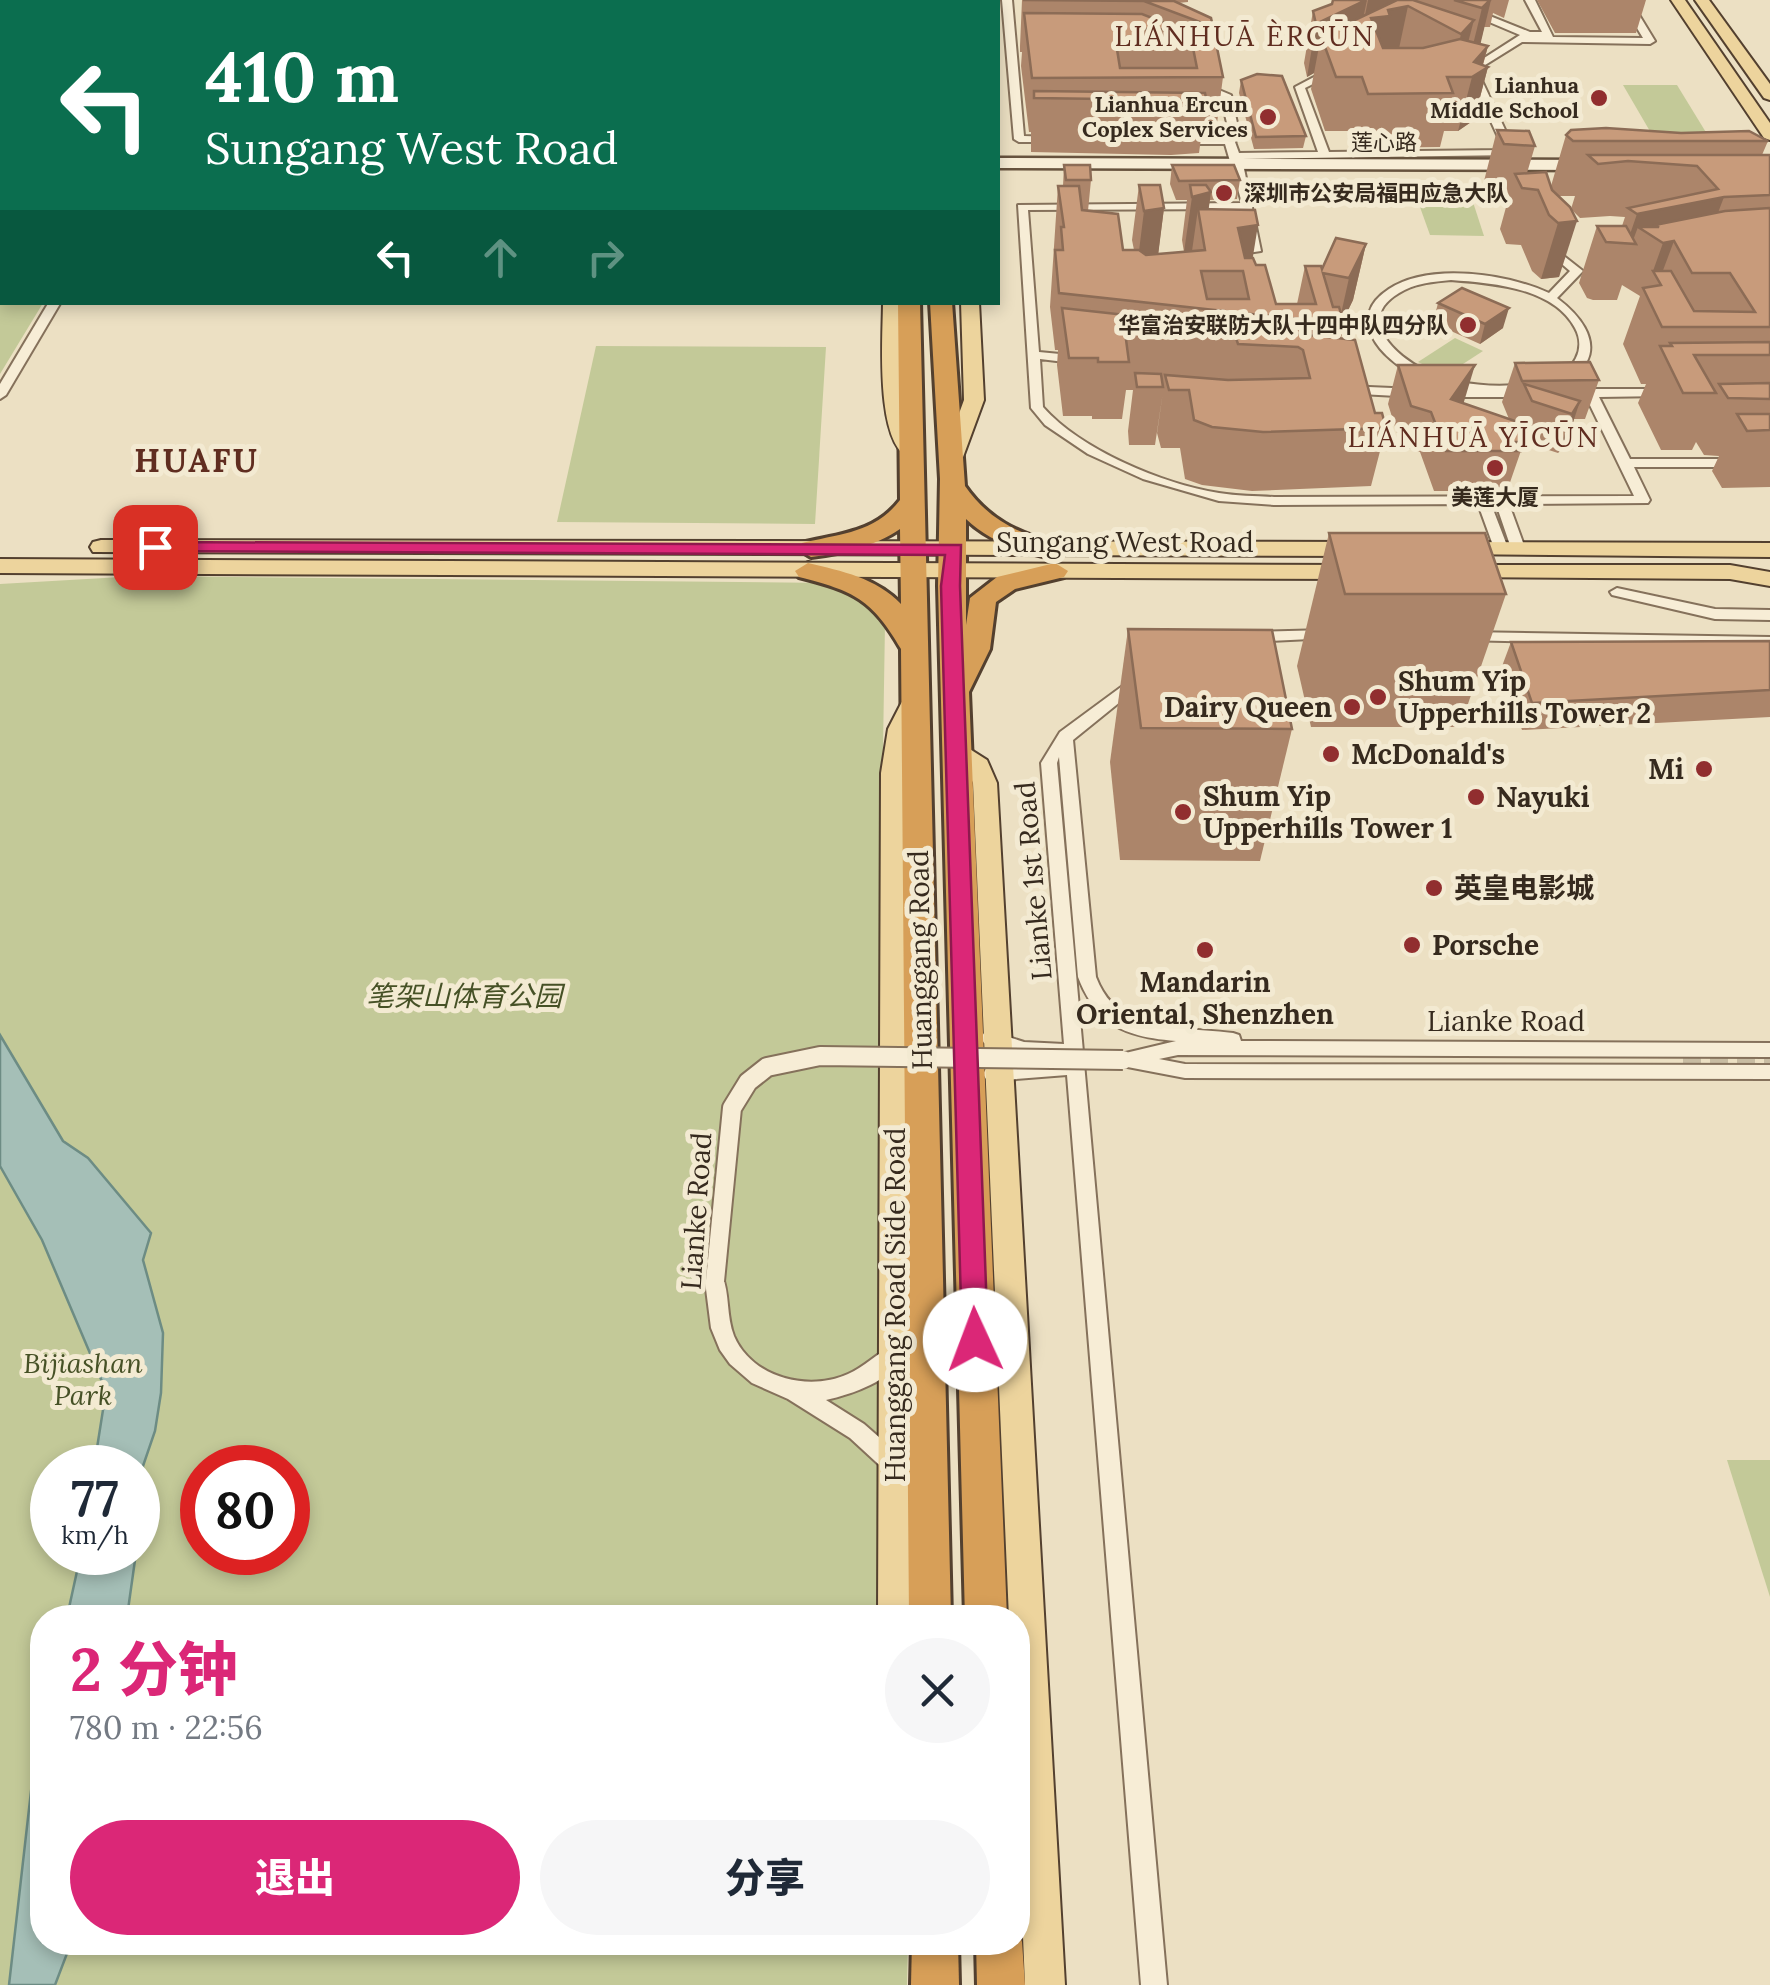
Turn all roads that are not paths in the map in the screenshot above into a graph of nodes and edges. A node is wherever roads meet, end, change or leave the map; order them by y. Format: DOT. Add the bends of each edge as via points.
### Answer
graph roads {
  1 [pos="1442,0"];
  2 [pos="1530,0"];
  3 [pos="1625,0"];
  4 [pos="1678,0"];
  5 [pos="1702,0"];
  6 [pos="1007,1"];
  7 [pos="1025,3"];
  8 [pos="1523,37"];
  9 [pos="1014,59"];
  10 [pos="1032,59"];
  11 [pos="1346,64"];
  12 [pos="1456,64"];
  13 [pos="1472,69"];
  14 [pos="1191,81"];
  15 [pos="1770,96"];
  16 [pos="1770,135"];
  17 [pos="1072,140"];
  18 [pos="1159,141"];
  19 [pos="1229,142"];
  20 [pos="1325,156"];
  21 [pos="1239,163"];
  22 [pos="1000,166"];
  23 [pos="1519,167"];
  24 [pos="1608,168"];
  25 [pos="1246,206"];
  26 [pos="1540,231"];
  27 [pos="1222,254"];
  28 [pos="1576,271"];
  29 [pos="1592,272"];
  30 [pos="1550,299"];
  31 [pos="53,305"];
  32 [pos="892,305"];
  33 [pos="910,305"];
  34 [pos="941,305"];
  35 [pos="970,305"];
  36 [pos="1034,355"];
  37 [pos="1093,361"];
  38 [pos="1328,388"];
  39 [pos="1690,392"];
  40 [pos="1591,393"];
  41 [pos="0,395"];
  42 [pos="912,453"];
  43 [pos="953,457"];
  44 [pos="1624,463"];
  45 [pos="1770,463"];
  46 [pos="953,486"];
  47 [pos="912,499"];
  48 [pos="1483,500"];
  49 [pos="1501,500"];
  50 [pos="0,547"];
  51 [pos="1442,548"];
  52 [pos="1509,548"];
  53 [pos="1770,548"];
  54 [pos="1382,549"];
  55 [pos="810,560"];
  56 [pos="1051,560"];
  57 [pos="913,561"];
  58 [pos="954,561"];
  59 [pos="0,566"];
  60 [pos="1372,572"];
  61 [pos="1429,572"];
  62 [pos="1770,579"];
  63 [pos="1616,592"];
  64 [pos="1770,614"];
  65 [pos="1346,634"];
  66 [pos="1449,635"];
  67 [pos="1770,642"];
  68 [pos="914,650"];
  69 [pos="1251,655"];
  70 [pos="1146,672"];
  71 [pos="955,693"];
  72 [pos="916,696"];
  73 [pos="1088,722"];
  74 [pos="1106,722"];
  75 [pos="1065,736"];
  76 [pos="956,749"];
  77 [pos="965,1000"];
  78 [pos="1278,1048"];
  79 [pos="1770,1050"];
  80 [pos="1073,1051"];
  81 [pos="999,1058"];
  82 [pos="1122,1060"];
  83 [pos="1770,1072"];
  84 [pos="968,1116"];
  85 [pos="895,1354"];
  86 [pos="796,1392"];
  87 [pos="897,1467"];
  88 [pos="896,1605"];
  89 [pos="930,1605"];
  90 [pos="986,1605"];
  91 [pos="1026,1605"];
  92 [pos="1030,1683"];
  93 [pos="934,1955"];
  94 [pos="1000,1955"];
  95 [pos="935,1985"];
  96 [pos="1001,1985"];
  97 [pos="1045,1985"];
  98 [pos="1154,1985"];
  1 -- 8 [label="street"];
  2 -- 8 [label="street" via="1549,35"];
  3 -- 8 [label="street" via="1650,41"];
  4 -- 16 [label="main road"];
  5 -- 15 [label="main road"];
  6 -- 7 [label="street"];
  6 -- 9 [label="street"];
  8 -- 13 [label="street"];
  9 -- 10 [label="street"];
  9 -- 17 [label="street" via="1019,139"];
  11 -- 20 [label="street" via="1300,87"];
  12 -- 13 [label="street"];
  13 -- 23 [label="street"];
  14 -- 19 [label="street" via="1226,95 1235,137"];
  18 -- 19 [label="street"];
  19 -- 21 [label="street"];
  20 -- 21 [label="street"];
  20 -- 23 [label="street"];
  21 -- 22 [label="main road, 莲心路"];
  21 -- 23 [label="main road, 莲心路"];
  21 -- 25 [label="street"];
  23 -- 24 [label="main road, 莲心路"];
  25 -- 27 [label="street" via="1257,249"];
  25 -- 36 [label="street" via="1022,207"];
  26 -- 28 [label="street"];
  28 -- 29 [label="street"];
  28 -- 30 [label="street"];
  30 -- 30 [label="street" via="1520,286 1451,277 1418,281 1393,290 1371,321 1377,340 1420,373 1490,390 1526,388 1566,375 1587,352 1586,333"];
  31 -- 41 [label="street"];
  32 -- 42 [label="main road" via="894,414"];
  33 -- 42 [label="highway, Huanggang Road"];
  34 -- 43 [label="highway, Huanggang Road"];
  35 -- 43 [label="main road" via="974,400"];
  36 -- 37 [label="street"];
  36 -- 48 [label="street" via="1037,408 1044,419 1115,462 1188,490 1274,500"];
  38 -- 40 [label="street"];
  39 -- 40 [label="street"];
  40 -- 44 [label="street"];
  42 -- 47 [label="highway, Huanggang Road"];
  43 -- 46 [label="highway, Huanggang Road"];
  44 -- 45 [label="street"];
  44 -- 49 [label="street" via="1643,500"];
  46 -- 56 [label="highway" via="986,525"];
  46 -- 58 [label="highway, Huanggang Road"];
  47 -- 55 [label="highway" via="880,531"];
  47 -- 57 [label="highway, Huanggang Road"];
  48 -- 49 [label="street"];
  48 -- 52 [label="street"];
  49 -- 52 [label="street"];
  50 -- 55 [label="main road, Sungang West Road"];
  51 -- 52 [label="main road"];
  52 -- 53 [label="main road"];
  54 -- 56 [label="main road, Sungang West Road"];
  55 -- 57 [label="main road, Sungang West Road"];
  55 -- 59 [label="main road, Sungang West Road"];
  55 -- 68 [label="highway" via="875,592"];
  56 -- 58 [label="main road, Sungang West Road"];
  56 -- 60 [label="main road, Sungang West Road"];
  56 -- 71 [label="highway" via="983,598 976,649"];
  57 -- 58 [label="main road, Sungang West Road"];
  57 -- 68 [label="highway, Huanggang Road"];
  58 -- 71 [label="highway, Huanggang Road"];
  61 -- 62 [label="main road" via="1730,572"];
  63 -- 64 [label="street" via="1714,614"];
  65 -- 69 [label="street" via="1239,637"];
  66 -- 67 [label="street"];
  68 -- 72 [label="highway, Huanggang Road"];
  70 -- 73 [label="street"];
  71 -- 76 [label="highway, Huanggang Road"];
  72 -- 85 [label="main road, Huanggang Road Side Road" via="896,742 893,773"];
  72 -- 89 [label="highway, Huanggang Road"];
  73 -- 74 [label="street"];
  73 -- 75 [label="street"];
  75 -- 78 [label="street" via="1093,1000 1114,1020 1137,1028"];
  75 -- 80 [label="street, Lianke 1st Road" via="1049,763"];
  76 -- 77 [label="highway, Huanggang Road"];
  76 -- 81 [label="main road" via="984,777"];
  77 -- 81 [label="street"];
  77 -- 84 [label="highway, Huanggang Road"];
  78 -- 79 [label="street, Lianke Road"];
  78 -- 82 [label="street, Lianke Road" via="1178,1048"];
  80 -- 81 [label="street, Lianke Road"];
  80 -- 81 [label="street, Lianke Road"];
  80 -- 82 [label="street, Lianke Road"];
  80 -- 98 [label="street, Lianke 1st Road"];
  81 -- 84 [label="street" via="974,1090"];
  81 -- 91 [label="main road"];
  82 -- 83 [label="street, Lianke Road" via="1185,1071"];
  82 -- 86 [label="street, Lianke Road, bridge" via="820,1056 788,1059 752,1076 728,1126 715,1281 720,1324 749,1369"];
  84 -- 90 [label="highway, Huanggang Road"];
  85 -- 86 [label="street" via="842,1388"];
  85 -- 87 [label="main road, Huanggang Road Side Road"];
  86 -- 87 [label="street, Lianke Road" via="857,1431"];
  87 -- 88 [label="main road, Huanggang Road Side Road"];
  92 -- 97 [label="main road"];
  93 -- 95 [label="highway"];
  94 -- 96 [label="highway"];
}
